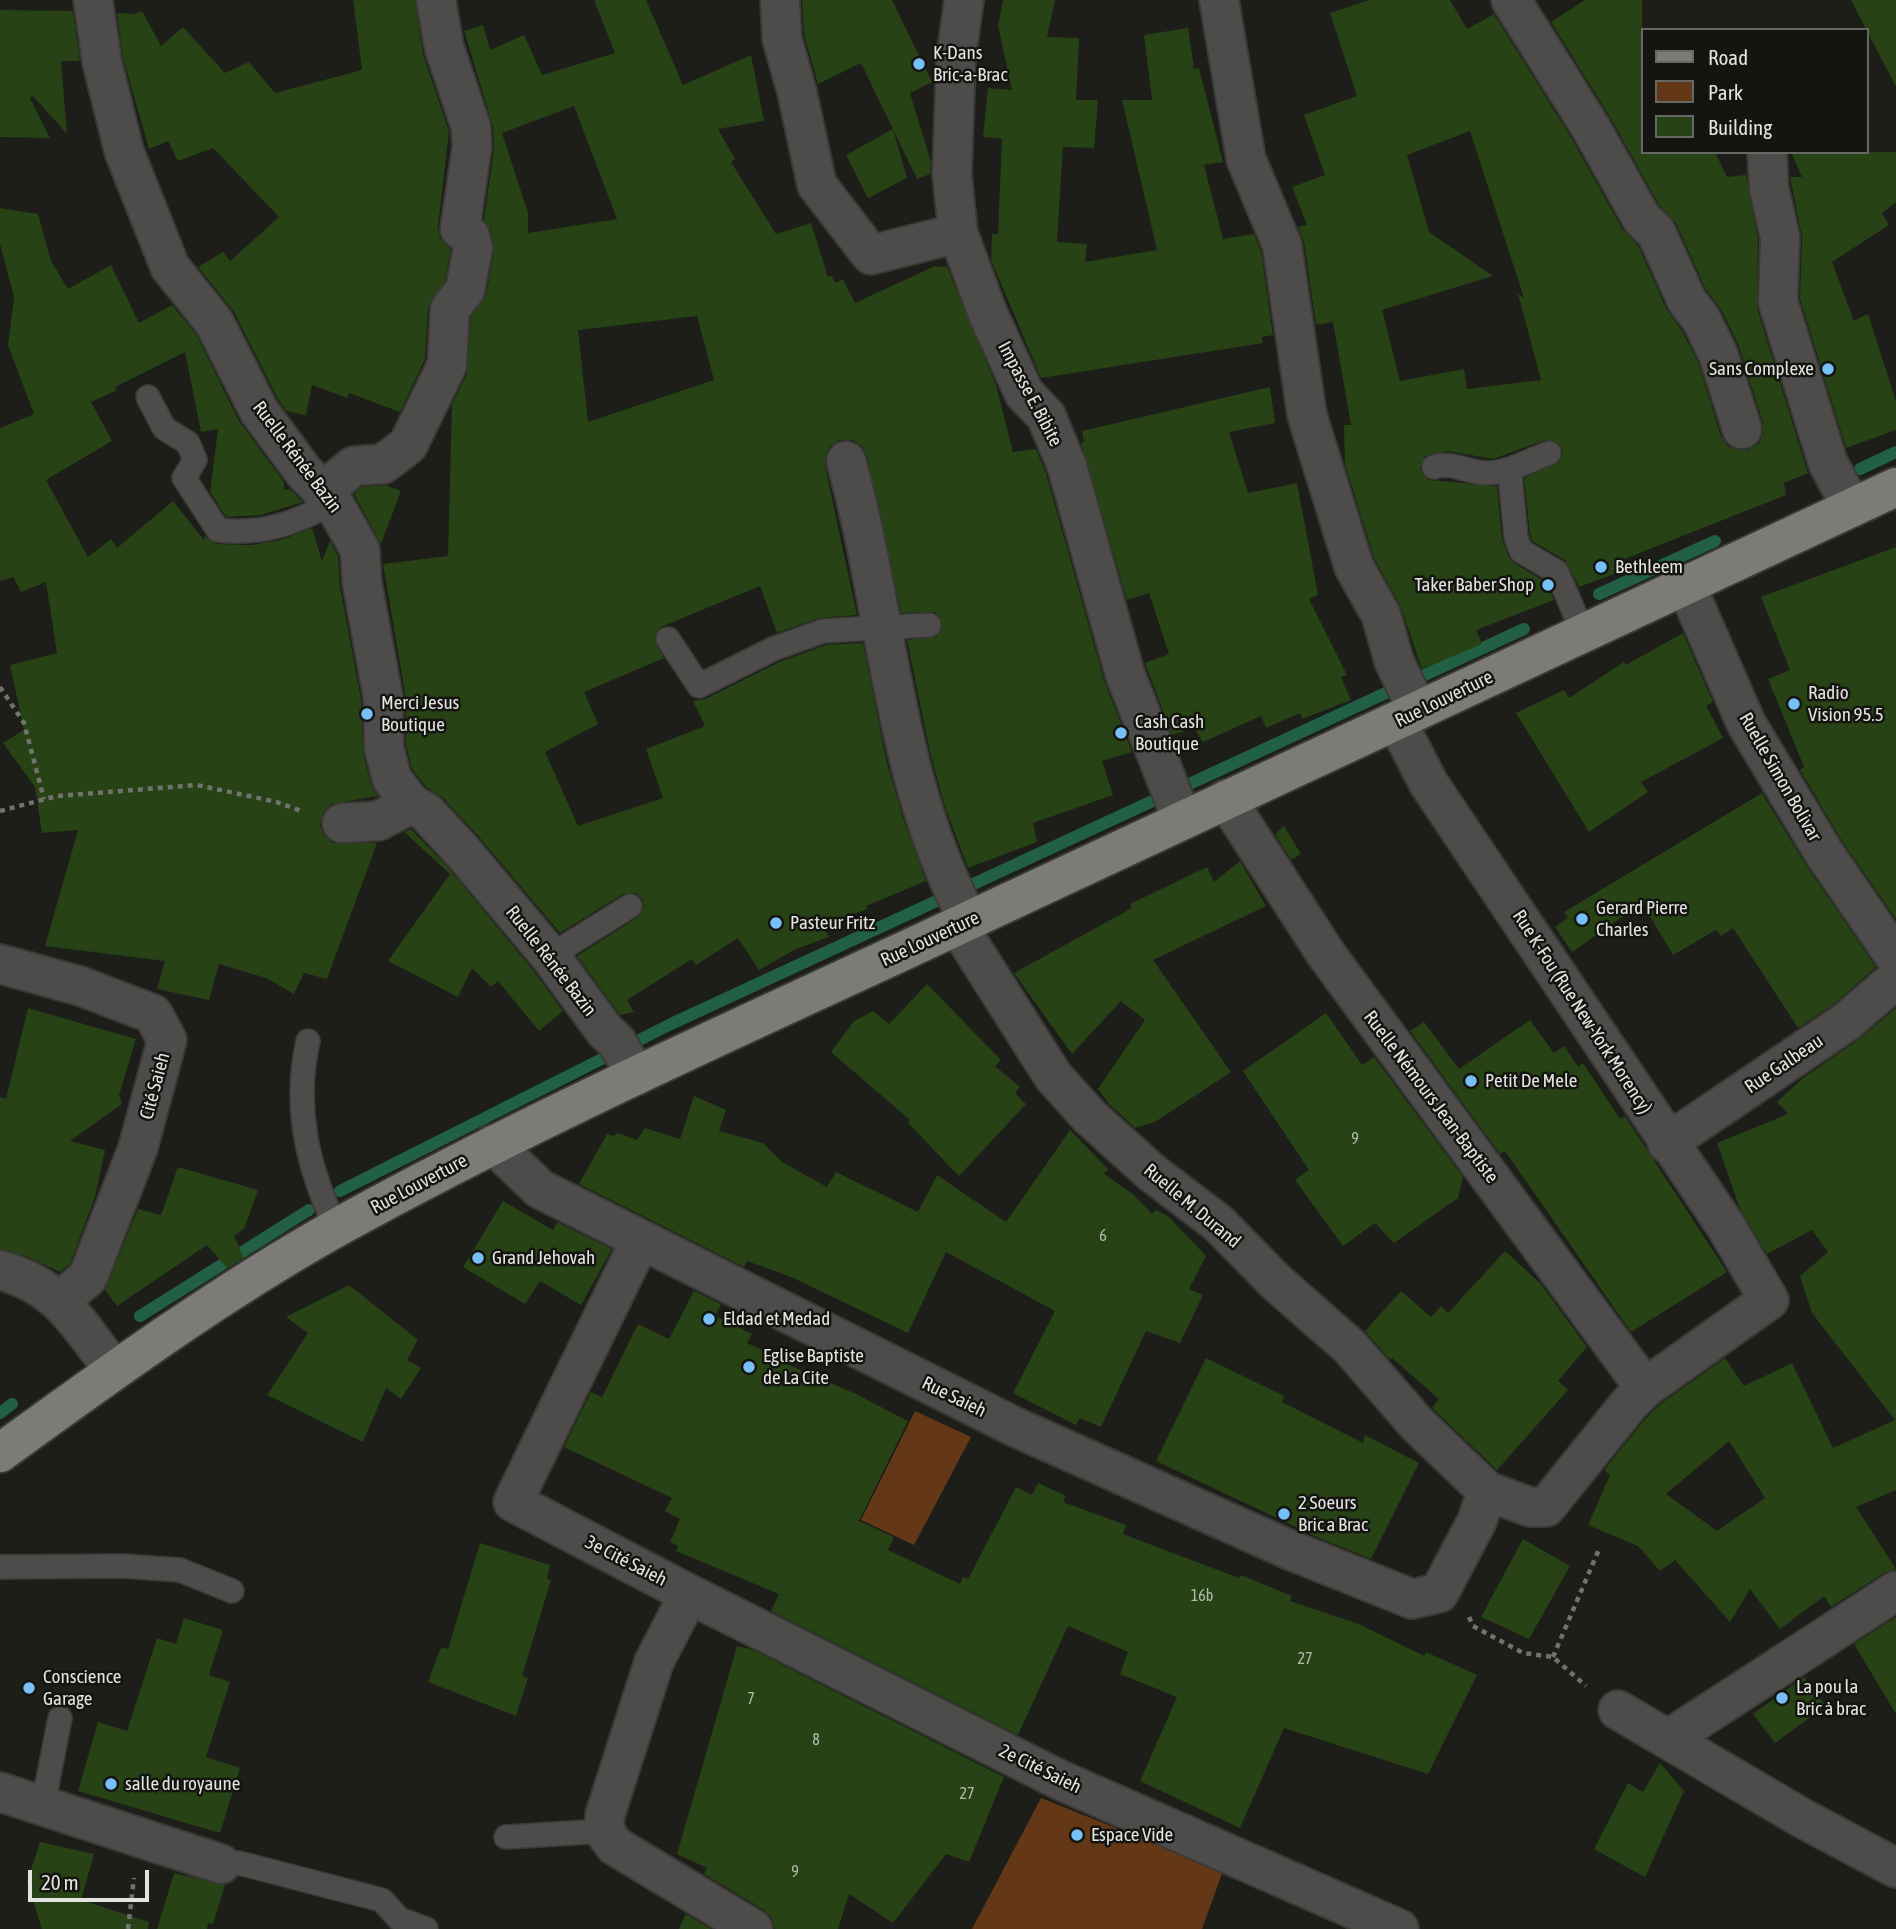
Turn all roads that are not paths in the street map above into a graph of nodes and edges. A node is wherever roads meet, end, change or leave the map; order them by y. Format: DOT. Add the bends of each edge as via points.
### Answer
graph roads {
  1 [pos="93,0"];
  2 [pos="436,0"];
  3 [pos="780,0"];
  4 [pos="964,0"];
  5 [pos="1219,0"];
  6 [pos="1511,0"];
  7 [pos="1767,154"];
  8 [pos="958,233"];
  9 [pos="148,397"];
  10 [pos="1742,429"];
  11 [pos="1549,453"];
  12 [pos="846,461"];
  13 [pos="1434,467"];
  14 [pos="1506,470"];
  15 [pos="1896,487"];
  16 [pos="328,496"];
  17 [pos="1852,508"];
  18 [pos="1686,584"];
  19 [pos="929,625"];
  20 [pos="882,628"];
  21 [pos="1583,633"];
  22 [pos="668,639"];
  23 [pos="1406,700"];
  24 [pos="1226,799"];
  25 [pos="1174,802"];
  26 [pos="411,804"];
  27 [pos="342,823"];
  28 [pos="630,906"];
  29 [pos="959,907"];
  30 [pos="550,956"];
  31 [pos="1896,958"];
  32 [pos="0,964"];
  33 [pos="1896,979"];
  34 [pos="308,1041"];
  35 [pos="618,1056"];
  36 [pos="1667,1143"];
  37 [pos="493,1144"];
  38 [pos="336,1228"];
  39 [pos="640,1241"];
  40 [pos="0,1270"];
  41 [pos="61,1300"];
  42 [pos="114,1370"];
  43 [pos="1646,1388"];
  44 [pos="0,1454"];
  45 [pos="1487,1491"];
  46 [pos="0,1567"];
  47 [pos="232,1591"];
  48 [pos="1896,1591"];
  49 [pos="689,1594"];
  50 [pos="1618,1710"];
  51 [pos="60,1718"];
  52 [pos="1670,1738"];
  53 [pos="0,1792"];
  54 [pos="43,1805"];
  55 [pos="604,1831"];
  56 [pos="506,1837"];
  57 [pos="221,1864"];
  58 [pos="1896,1868"];
  59 [pos="426,1929"];
  60 [pos="753,1929"];
  61 [pos="1399,1929"];
  1 -- 16 [label="street, Ruelle Rénée Bazin" via="102,62 124,151 170,267 214,322 259,411 304,472"];
  2 -- 16 [label="street" via="444,47 471,127 460,229 470,236 473,248 465,290 450,309 447,365 408,444 383,464 354,466"];
  3 -- 8 [label="street" via="782,40 817,185 871,255"];
  4 -- 8 [label="street, Impasse E. Bibite" via="956,58 952,174"];
  5 -- 23 [label="street, Rue K-Fou (Rue New-York Morency)" via="1246,159 1282,245 1307,415 1354,567 1381,615"];
  6 -- 10 [label="street" via="1570,91 1642,219 1656,232 1717,354"];
  7 -- 17 [label="street" via="1780,237 1778,302 1828,463"];
  8 -- 25 [label="street, Impasse E. Bibite" via="1024,393 1046,416 1067,466 1125,674"];
  9 -- 16 [label="lane" via="164,428 188,443 195,460 184,478 218,530 246,533 291,524"];
  11 -- 14 [label="lane"];
  12 -- 20 [label="street"];
  13 -- 14 [label="lane" via="1445,464 1486,473"];
  14 -- 21 [label="lane" via="1521,551 1557,572"];
  15 -- 17 [label="main road, Rue Louverture"];
  16 -- 26 [label="street, Ruelle Rénée Bazin" via="360,550 383,696 384,748 392,779"];
  17 -- 18 [label="main road, Rue Louverture"];
  18 -- 21 [label="main road, Rue Louverture"];
  18 -- 31 [label="street, Ruelle Simon Bolivar" via="1746,723 1824,853"];
  19 -- 20 [label="lane"];
  20 -- 22 [label="lane" via="822,631 699,686"];
  20 -- 29 [label="street" via="904,741 928,827"];
  21 -- 23 [label="main road, Rue Louverture"];
  23 -- 24 [label="main road, Rue Louverture"];
  23 -- 36 [label="street, Rue K-Fou (Rue New-York Morency)" via="1429,784"];
  24 -- 25 [label="main road, Rue Louverture"];
  24 -- 43 [label="street, Ruelle Némours Jean-Baptiste" via="1326,954"];
  25 -- 29 [label="main road, Rue Louverture"];
  26 -- 27 [label="street" via="378,821"];
  26 -- 30 [label="street, Ruelle Rénée Bazin" via="426,812 463,852"];
  28 -- 30 [label="lane"];
  29 -- 35 [label="main road, Rue Louverture"];
  29 -- 45 [label="street, Ruelle M. Durand" via="1053,1076 1089,1116 1150,1172 1218,1223 1350,1347 1417,1424"];
  30 -- 35 [label="street, Ruelle Rénée Bazin"];
  32 -- 41 [label="street, Cité Saieh" via="80,986 153,1014 167,1040 138,1148 88,1277"];
  33 -- 36 [label="street, Rue Galbeau" via="1846,1022"];
  34 -- 38 [label="lane" via="302,1065 301,1115 311,1169"];
  35 -- 37 [label="main road, Rue Louverture"];
  36 -- 43 [label="street, Rue K-Fou (Rue New-York Morency)" via="1727,1228 1769,1300"];
  37 -- 38 [label="main road, Rue Louverture"];
  37 -- 39 [label="street, Rue Saieh" via="540,1189"];
  38 -- 42 [label="main road, Rue Louverture"];
  39 -- 45 [label="street, Rue Saieh" via="1015,1427 1412,1599 1439,1593 1477,1521"];
  39 -- 49 [label="street, 3e Cité Saieh" via="513,1502"];
  40 -- 41 [label="street" via="27,1277"];
  41 -- 42 [label="street"];
  42 -- 44 [label="main road, Rue Louverture"];
  43 -- 45 [label="street" via="1546,1507 1530,1507"];
  46 -- 47 [label="lane" via="180,1570"];
  48 -- 52 [label="street"];
  49 -- 55 [label="street, 3e Cité Saieh" via="654,1662 605,1815"];
  49 -- 61 [label="street, 2e Cité Saieh" via="1060,1780"];
  50 -- 52 [label="street"];
  51 -- 54 [label="lane"];
  52 -- 58 [label="street" via="1802,1818"];
  53 -- 54 [label="street"];
  54 -- 57 [label="street"];
  55 -- 56 [label="lane"];
  55 -- 60 [label="street" via="615,1846"];
  57 -- 59 [label="lane" via="239,1863 382,1900 399,1919"];
}
